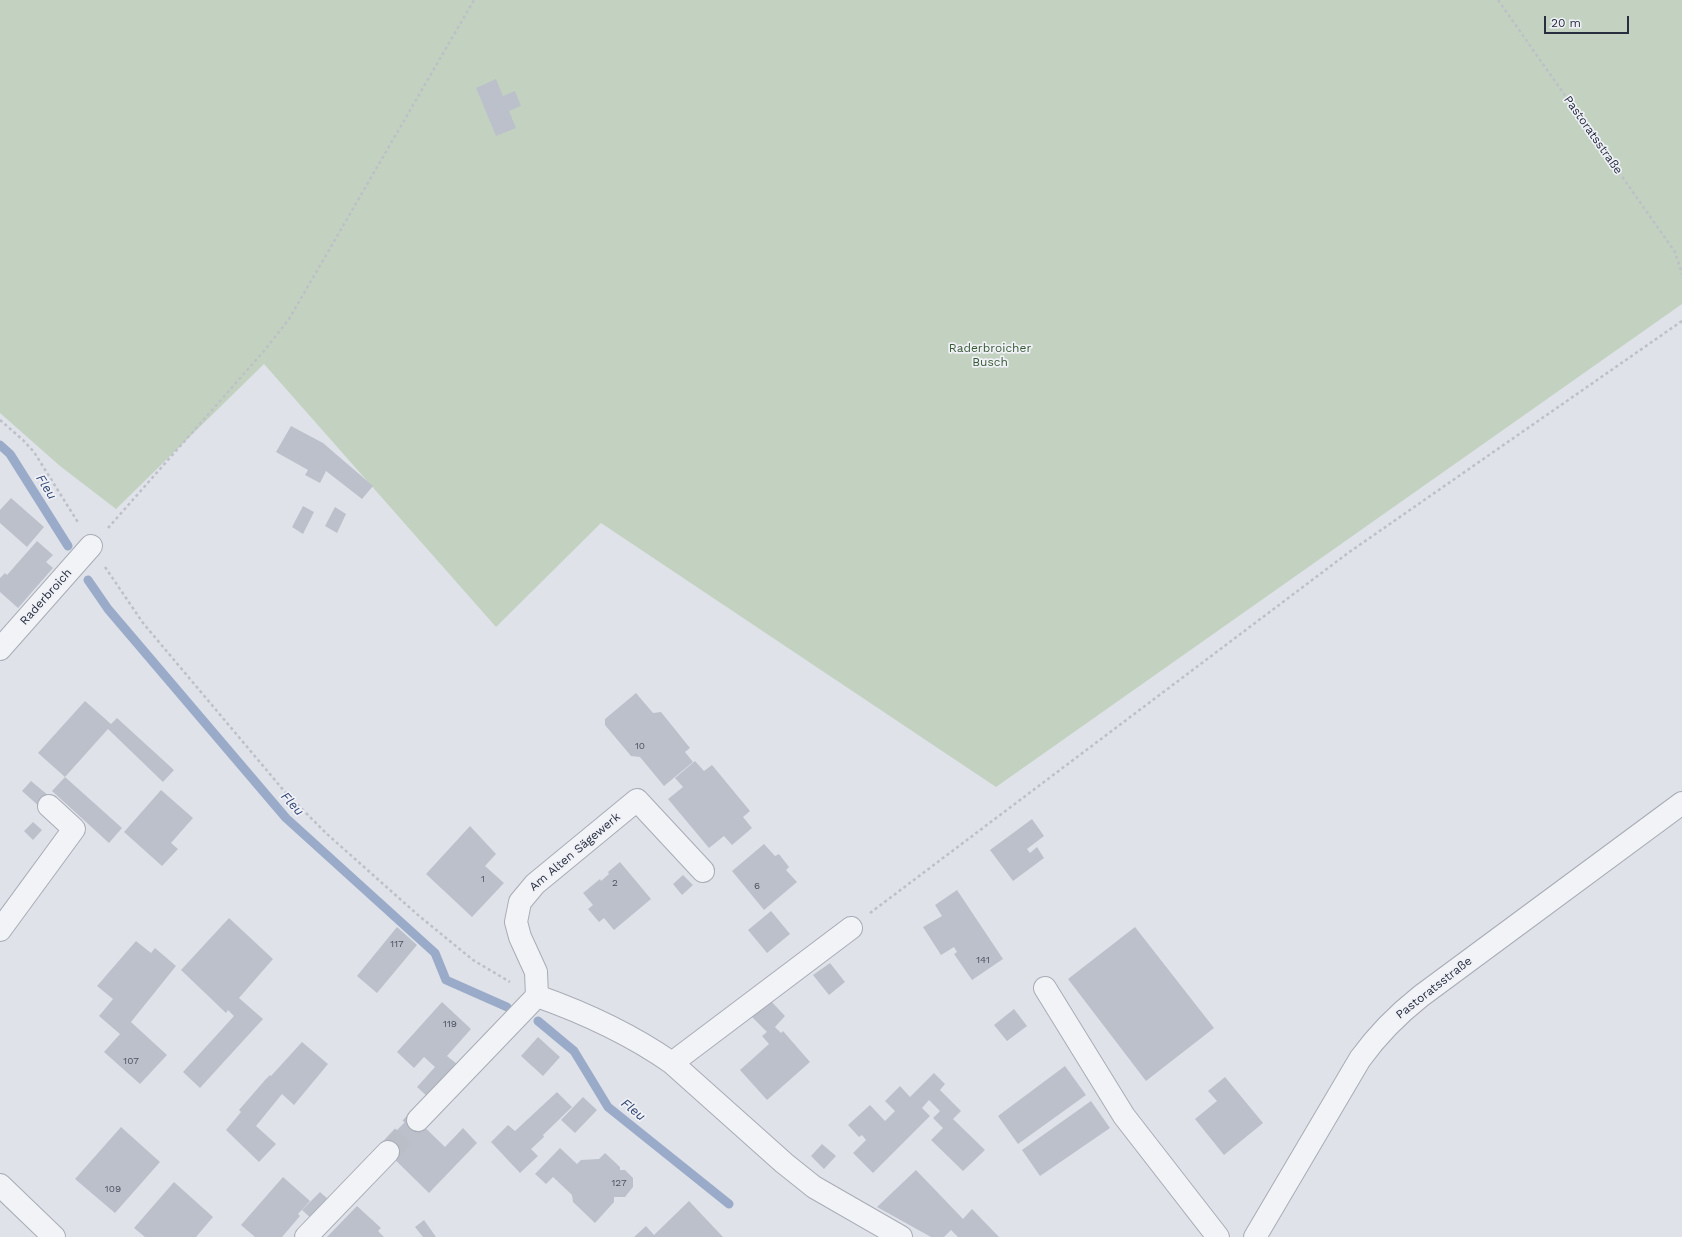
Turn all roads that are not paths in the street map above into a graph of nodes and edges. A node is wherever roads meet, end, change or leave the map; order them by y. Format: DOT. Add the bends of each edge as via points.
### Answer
graph roads {
  1 [pos="92,546"];
  2 [pos="0,649"];
  3 [pos="1682,803"];
  4 [pos="49,806"];
  5 [pos="702,871"];
  6 [pos="850,928"];
  7 [pos="0,930"];
  8 [pos="1045,988"];
  9 [pos="537,996"];
  10 [pos="672,1063"];
  11 [pos="418,1120"];
  12 [pos="388,1152"];
  13 [pos="0,1185"];
  14 [pos="54,1237"];
  15 [pos="306,1237"];
  16 [pos="901,1237"];
  17 [pos="1218,1237"];
  18 [pos="1255,1237"];
  1 -- 2 [label="street, Raderbroich"];
  3 -- 18 [label="street, Pastoratsstraße" via="1393,1019 1360,1059"];
  4 -- 7 [label="street" via="74,829"];
  5 -- 9 [label="street, Am Alten Sägewerk" via="637,800 535,884 520,902 516,922 536,972"];
  6 -- 10 [label="street"];
  8 -- 17 [label="street" via="1124,1116"];
  9 -- 10 [label="street" via="613,1026"];
  9 -- 11 [label="street"];
  10 -- 16 [label="street" via="814,1187"];
  12 -- 15 [label="street"];
  13 -- 14 [label="street"];
}
